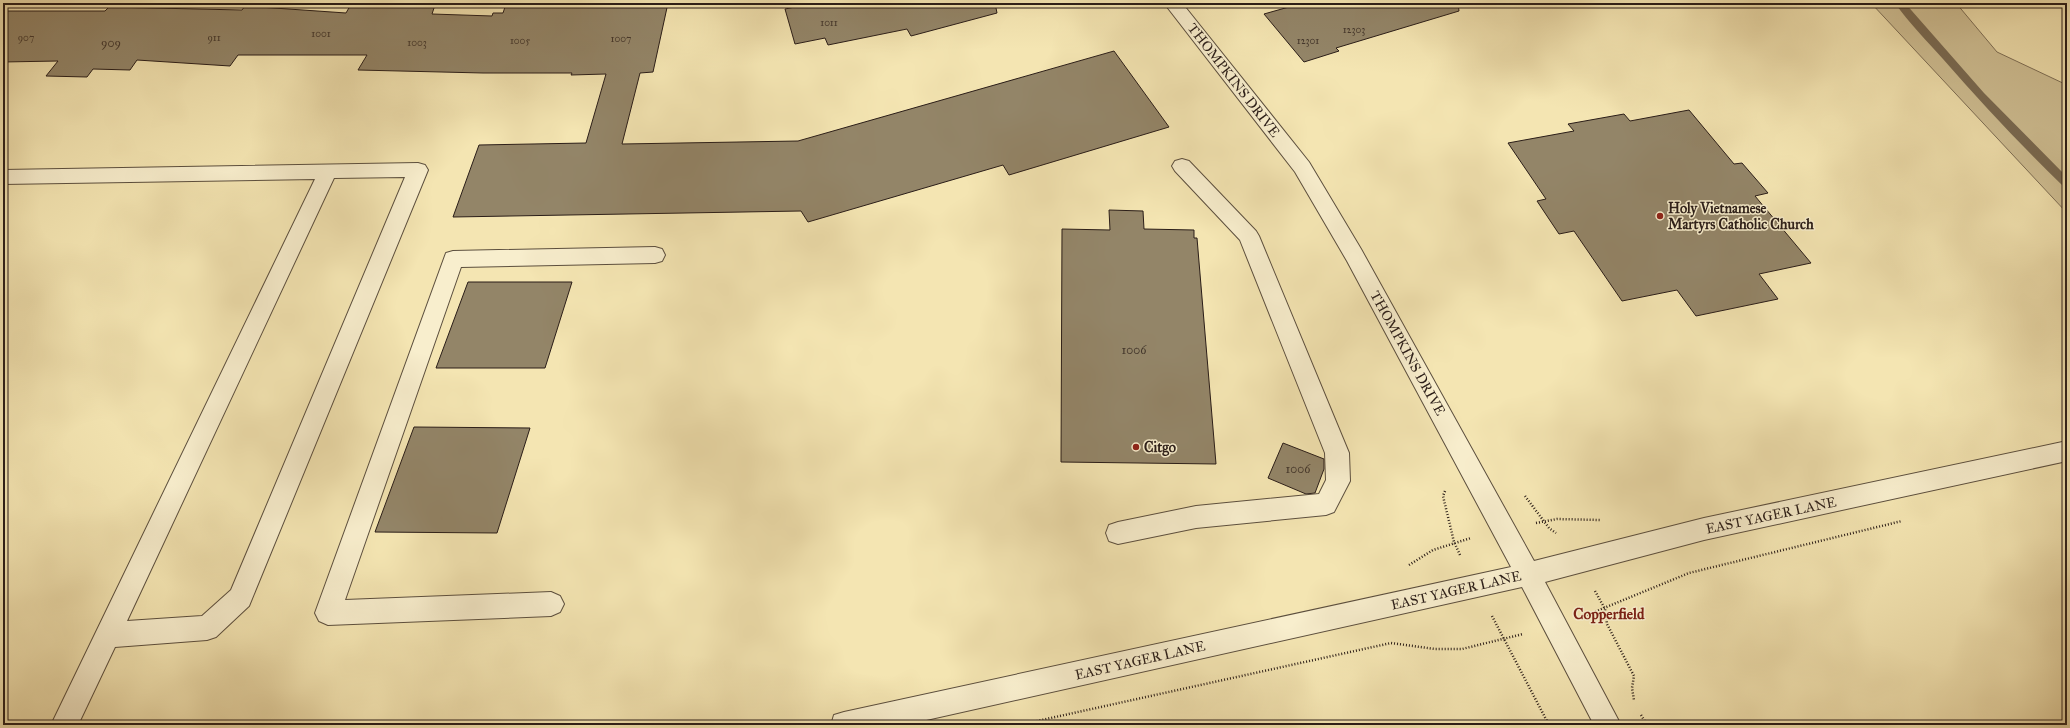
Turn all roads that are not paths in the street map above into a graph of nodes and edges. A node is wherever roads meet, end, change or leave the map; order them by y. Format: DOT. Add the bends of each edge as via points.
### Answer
graph roads {
  1 [pos="1173,3"];
  2 [pos="1182,166"];
  3 [pos="328,171"];
  4 [pos="3,177"];
  5 [pos="655,255"];
  6 [pos="2067,451"];
  7 [pos="1118,534"];
  8 [pos="1528,574"];
  9 [pos="551,604"];
  10 [pos="106,635"];
  11 [pos="64,725"];
  12 [pos="844,725"];
  13 [pos="1608,725"];
  1 -- 8 [label="street, THOMPKINS DRIVE" via="1302,167 1362,268"];
  2 -- 7 [label="street" via="1249,236 1337,454 1338,481 1326,504 1196,517"];
  3 -- 4 [label="street"];
  3 -- 10 [label="street"];
  3 -- 10 [label="street" via="418,170 240,598 207,628"];
  5 -- 9 [label="street" via="453,259 328,613"];
  6 -- 8 [label="street, EAST YAGER LANE" via="1704,529"];
  8 -- 12 [label="street, EAST YAGER LANE"];
  8 -- 13 [label="street, THOMPKINS DRIVE"];
  10 -- 11 [label="street"];
}
